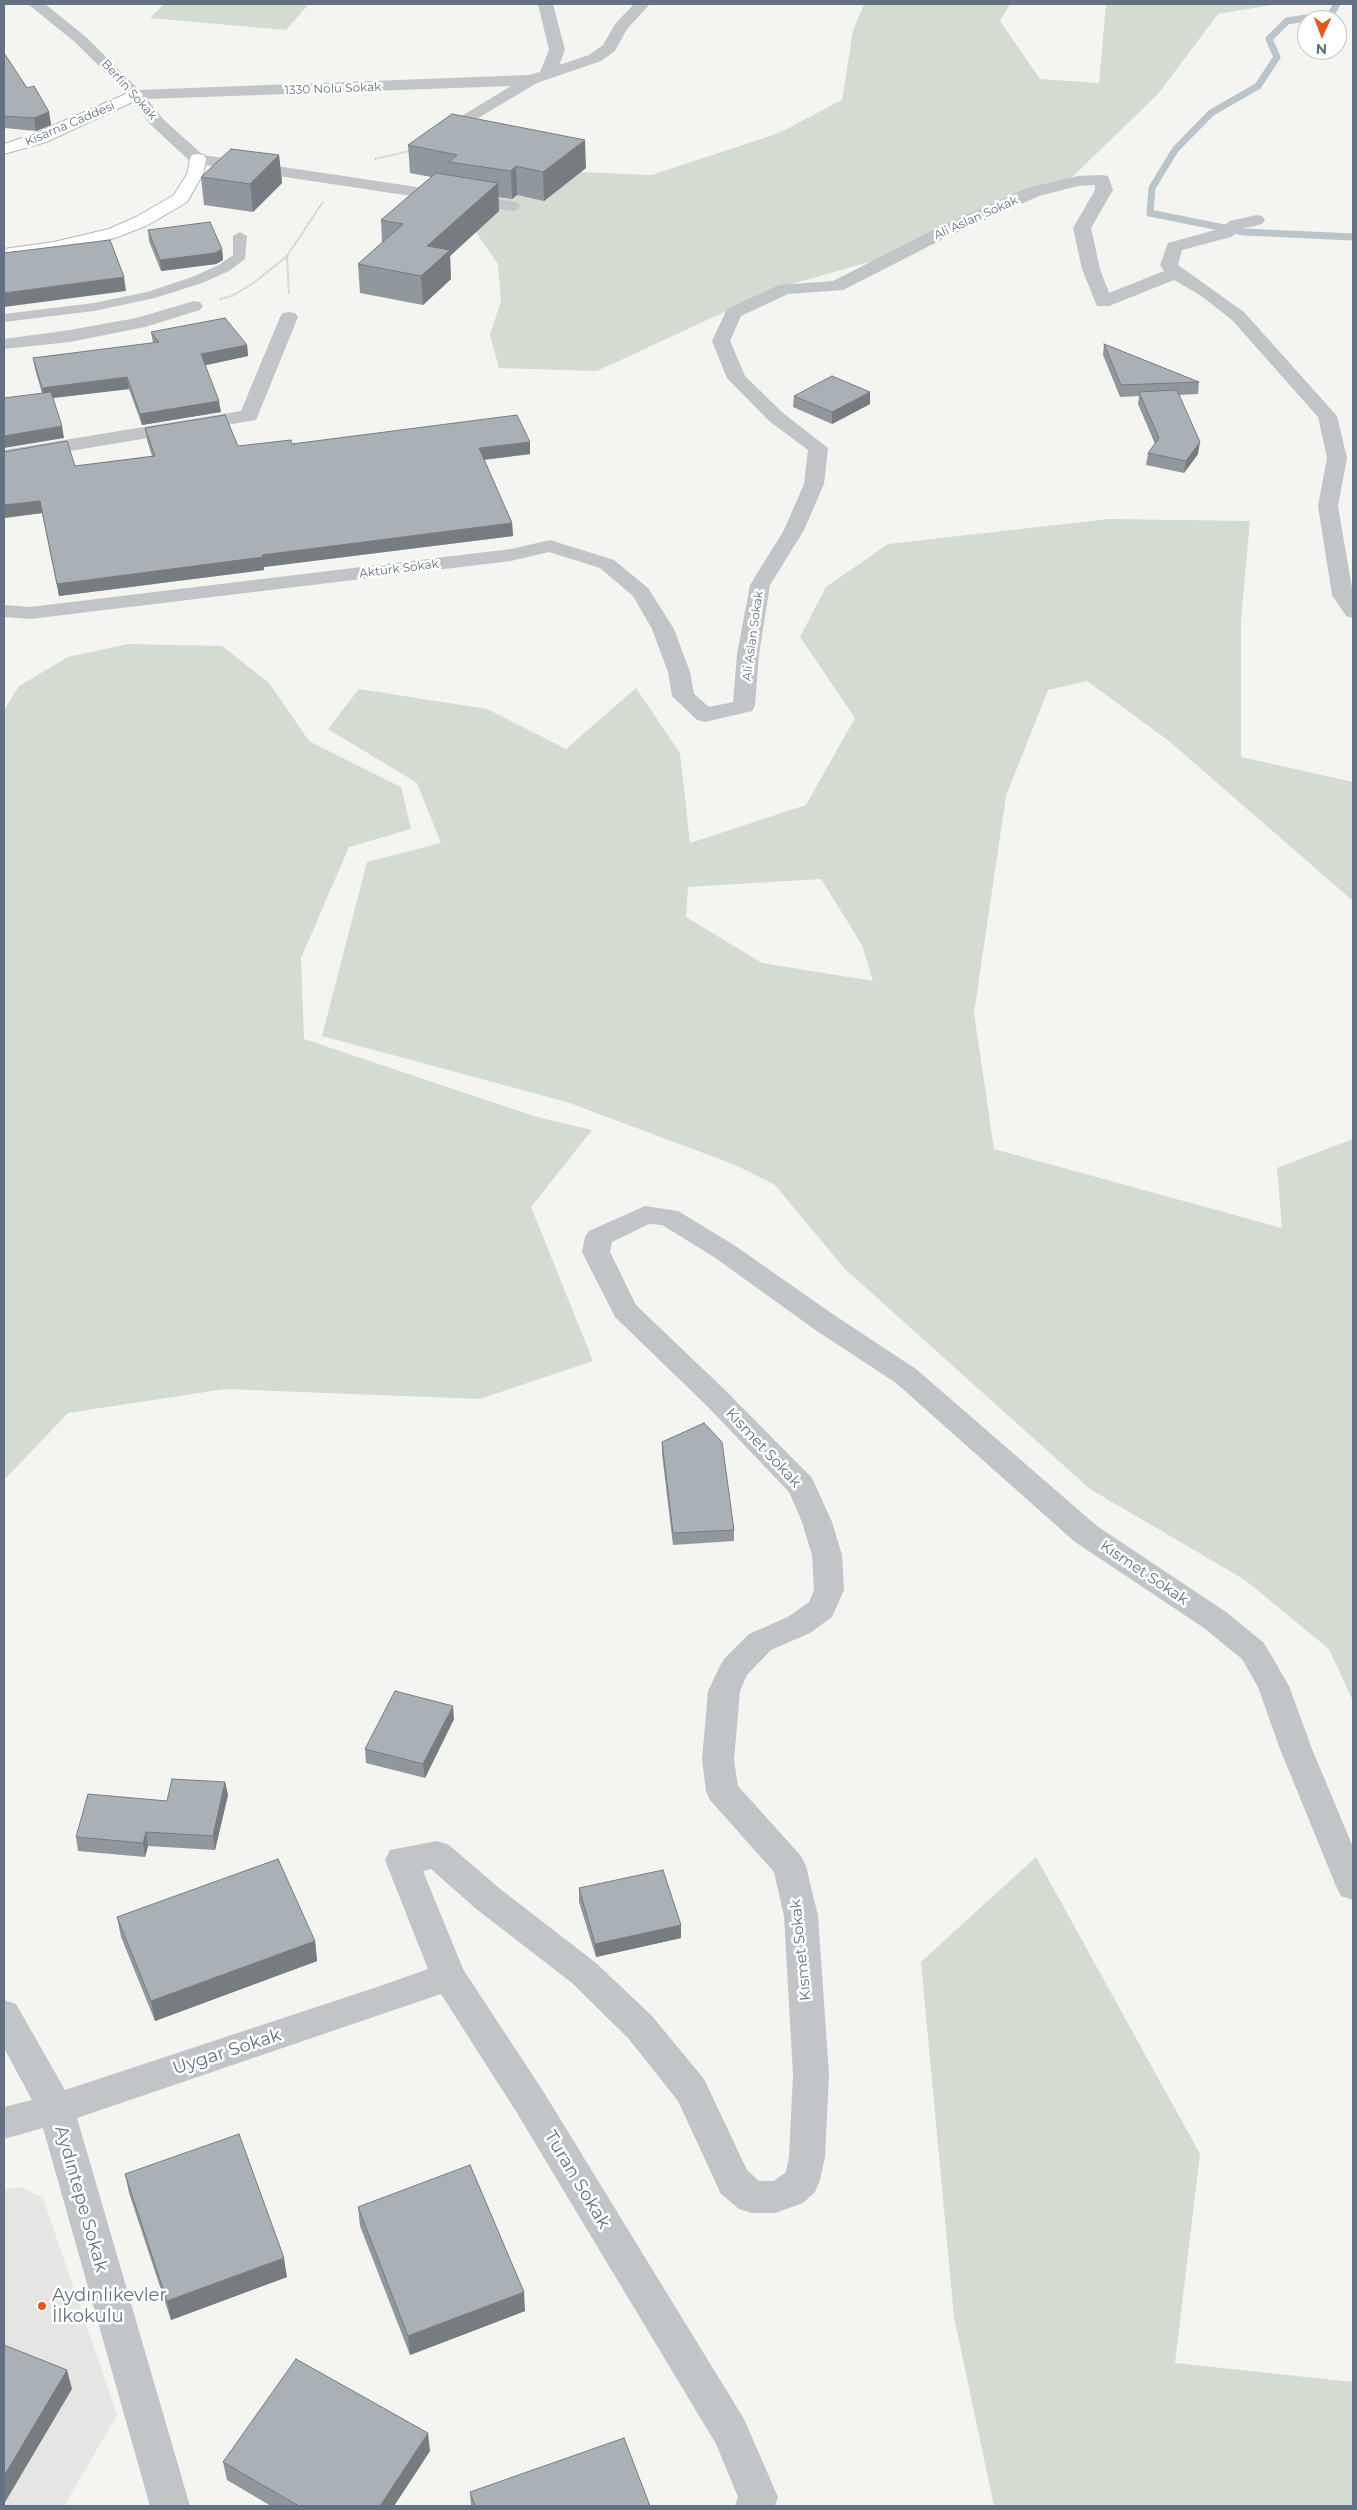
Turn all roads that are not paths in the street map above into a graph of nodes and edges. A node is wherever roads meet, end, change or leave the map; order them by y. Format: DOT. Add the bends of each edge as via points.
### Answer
graph roads {
  1 [pos="36,4"];
  2 [pos="545,4"];
  3 [pos="642,4"];
  4 [pos="547,74"];
  5 [pos="531,80"];
  6 [pos="135,96"];
  7 [pos="448,130"];
  8 [pos="4,149"];
  9 [pos="198,158"];
  10 [pos="511,206"];
  11 [pos="1256,220"];
  12 [pos="240,236"];
  13 [pos="4,254"];
  14 [pos="1175,273"];
  15 [pos="194,306"];
  16 [pos="289,317"];
  17 [pos="4,318"];
  18 [pos="4,344"];
  19 [pos="4,456"];
  20 [pos="4,611"];
  21 [pos="1353,612"];
  22 [pos="705,715"];
  23 [pos="402,1860"];
  24 [pos="1353,1886"];
  25 [pos="448,1976"];
  26 [pos="4,2015"];
  27 [pos="56,2109"];
  28 [pos="4,2123"];
  29 [pos="756,2501"];
  30 [pos="170,2506"];
  1 -- 6 [label="street, Berfin Sokak" via="81,40"];
  2 -- 4 [label="street" via="557,50"];
  3 -- 4 [label="street" via="620,27 609,48 595,58"];
  4 -- 5 [label="street"];
  5 -- 6 [label="street, 1330 Nolu Sokak"];
  5 -- 7 [label="street"];
  6 -- 8 [label="street, Kisarna Caddesi" via="49,134"];
  6 -- 9 [label="street, Berfin Sokak" via="158,123"];
  9 -- 10 [label="street"];
  9 -- 13 [label="street" via="195,174 181,198 142,221 115,233"];
  11 -- 14 [label="street" via="1174,246 1169,265"];
  12 -- 17 [label="lane" via="240,256 224,268 197,280 150,295 94,307"];
  14 -- 21 [label="street" via="1206,291 1238,316 1327,416 1337,458 1328,506 1343,595"];
  14 -- 22 [label="street, Ali Aslan Sokak" via="1103,302 1090,269 1082,228 1104,190 1102,180 1078,181 1033,192 941,233 837,286 785,289 733,313 721,341 736,378 776,417 818,448 814,484 794,530 760,585 748,654 744,706"];
  15 -- 18 [label="street" via="139,323"];
  16 -- 19 [label="street" via="249,416"];
  20 -- 22 [label="street, Aktürk Sokak" via="30,613 511,555 550,546 608,564 641,592 663,629 683,696"];
  23 -- 24 [label="street, Kısmet Sokak" via="436,1855 584,1973 640,2027 691,2090 734,2182 752,2197 775,2197 790,2191 802,2180 807,2157 811,2074 801,1916 789,1866 722,1791 718,1760 724,1691 735,1668 760,1642 799,1625 821,1609 829,1590 827,1555 801,1486 718,1399 625,1310 596,1252 599,1237 645,1215 668,1217 724,1251 906,1376 1086,1534 1215,1620 1253,1651 1273,1686"];
  23 -- 25 [label="street, Turan Sokak"];
  25 -- 27 [label="street, Uygar Sokak"];
  25 -- 29 [label="street, Turan Sokak" via="530,2102 730,2432"];
  26 -- 27 [label="street, Aydıntepe Sokak"];
  27 -- 28 [label="street, Uygar Sokak"];
  27 -- 30 [label="street, Aydıntepe Sokak"];
}
